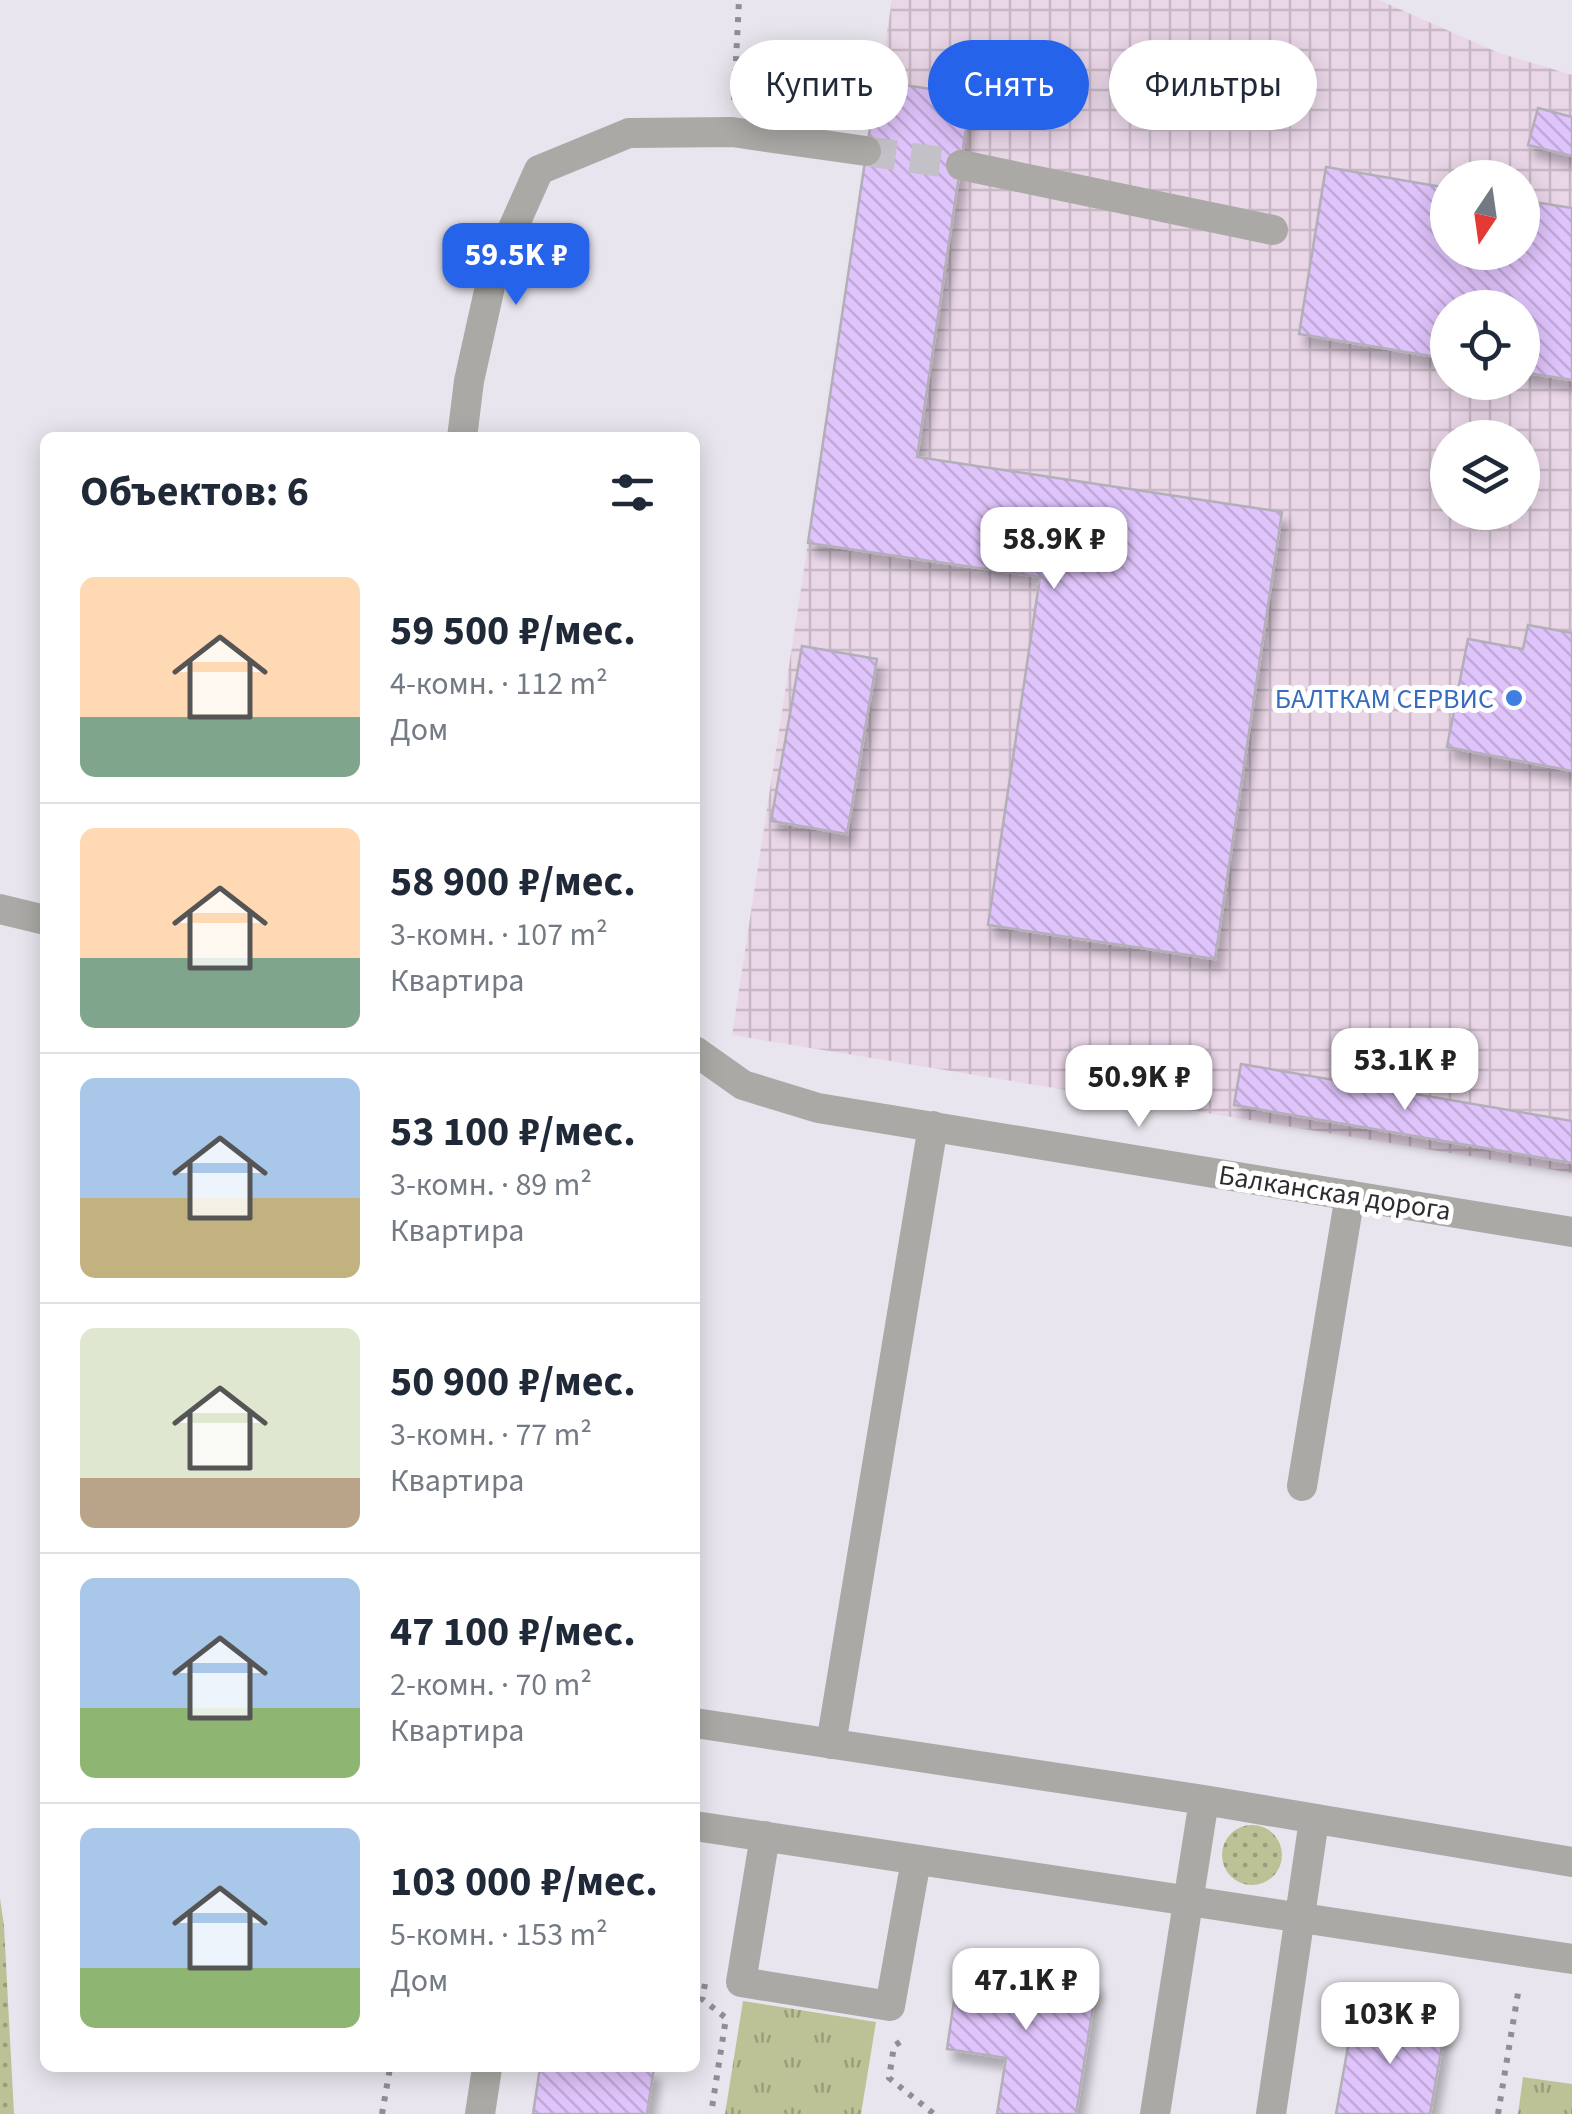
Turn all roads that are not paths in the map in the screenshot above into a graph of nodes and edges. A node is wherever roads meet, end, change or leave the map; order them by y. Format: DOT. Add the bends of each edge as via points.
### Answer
graph roads {
  1 [pos="866,152"];
  2 [pos="961,165"];
  3 [pos="1273,230"];
  4 [pos="463,432"];
  5 [pos="0,909"];
  6 [pos="40,919"];
  7 [pos="700,1055"];
  8 [pos="934,1126"];
  9 [pos="1350,1195"];
  10 [pos="1572,1232"];
  11 [pos="1302,1486"];
  12 [pos="700,1723"];
  13 [pos="831,1744"];
  14 [pos="1204,1800"];
  15 [pos="1314,1820"];
  16 [pos="700,1827"];
  17 [pos="765,1836"];
  18 [pos="916,1860"];
  19 [pos="1572,1862"];
  20 [pos="1188,1901"];
  21 [pos="1301,1918"];
  22 [pos="1572,1960"];
  23 [pos="487,2072"];
  24 [pos="480,2114"];
  25 [pos="1155,2114"];
  26 [pos="1271,2114"];
  1 -- 4 [label="street" via="732,132 629,133 539,170 494,272"];
  2 -- 3 [label="street"];
  5 -- 6 [label="street"];
  7 -- 8 [label="street, Балканская дорога" via="743,1085 818,1108"];
  8 -- 9 [label="street, Балканская дорога"];
  8 -- 13 [label="street"];
  9 -- 10 [label="street, Балканская дорога"];
  9 -- 11 [label="street"];
  12 -- 13 [label="street"];
  13 -- 14 [label="street"];
  14 -- 15 [label="street"];
  14 -- 20 [label="street"];
  15 -- 19 [label="street"];
  15 -- 21 [label="street"];
  16 -- 17 [label="street"];
  17 -- 18 [label="street"];
  17 -- 18 [label="street" via="740,1982 890,2006"];
  18 -- 20 [label="street"];
  20 -- 21 [label="street"];
  20 -- 25 [label="street"];
  21 -- 22 [label="street"];
  21 -- 26 [label="street"];
  23 -- 24 [label="street"];
}
